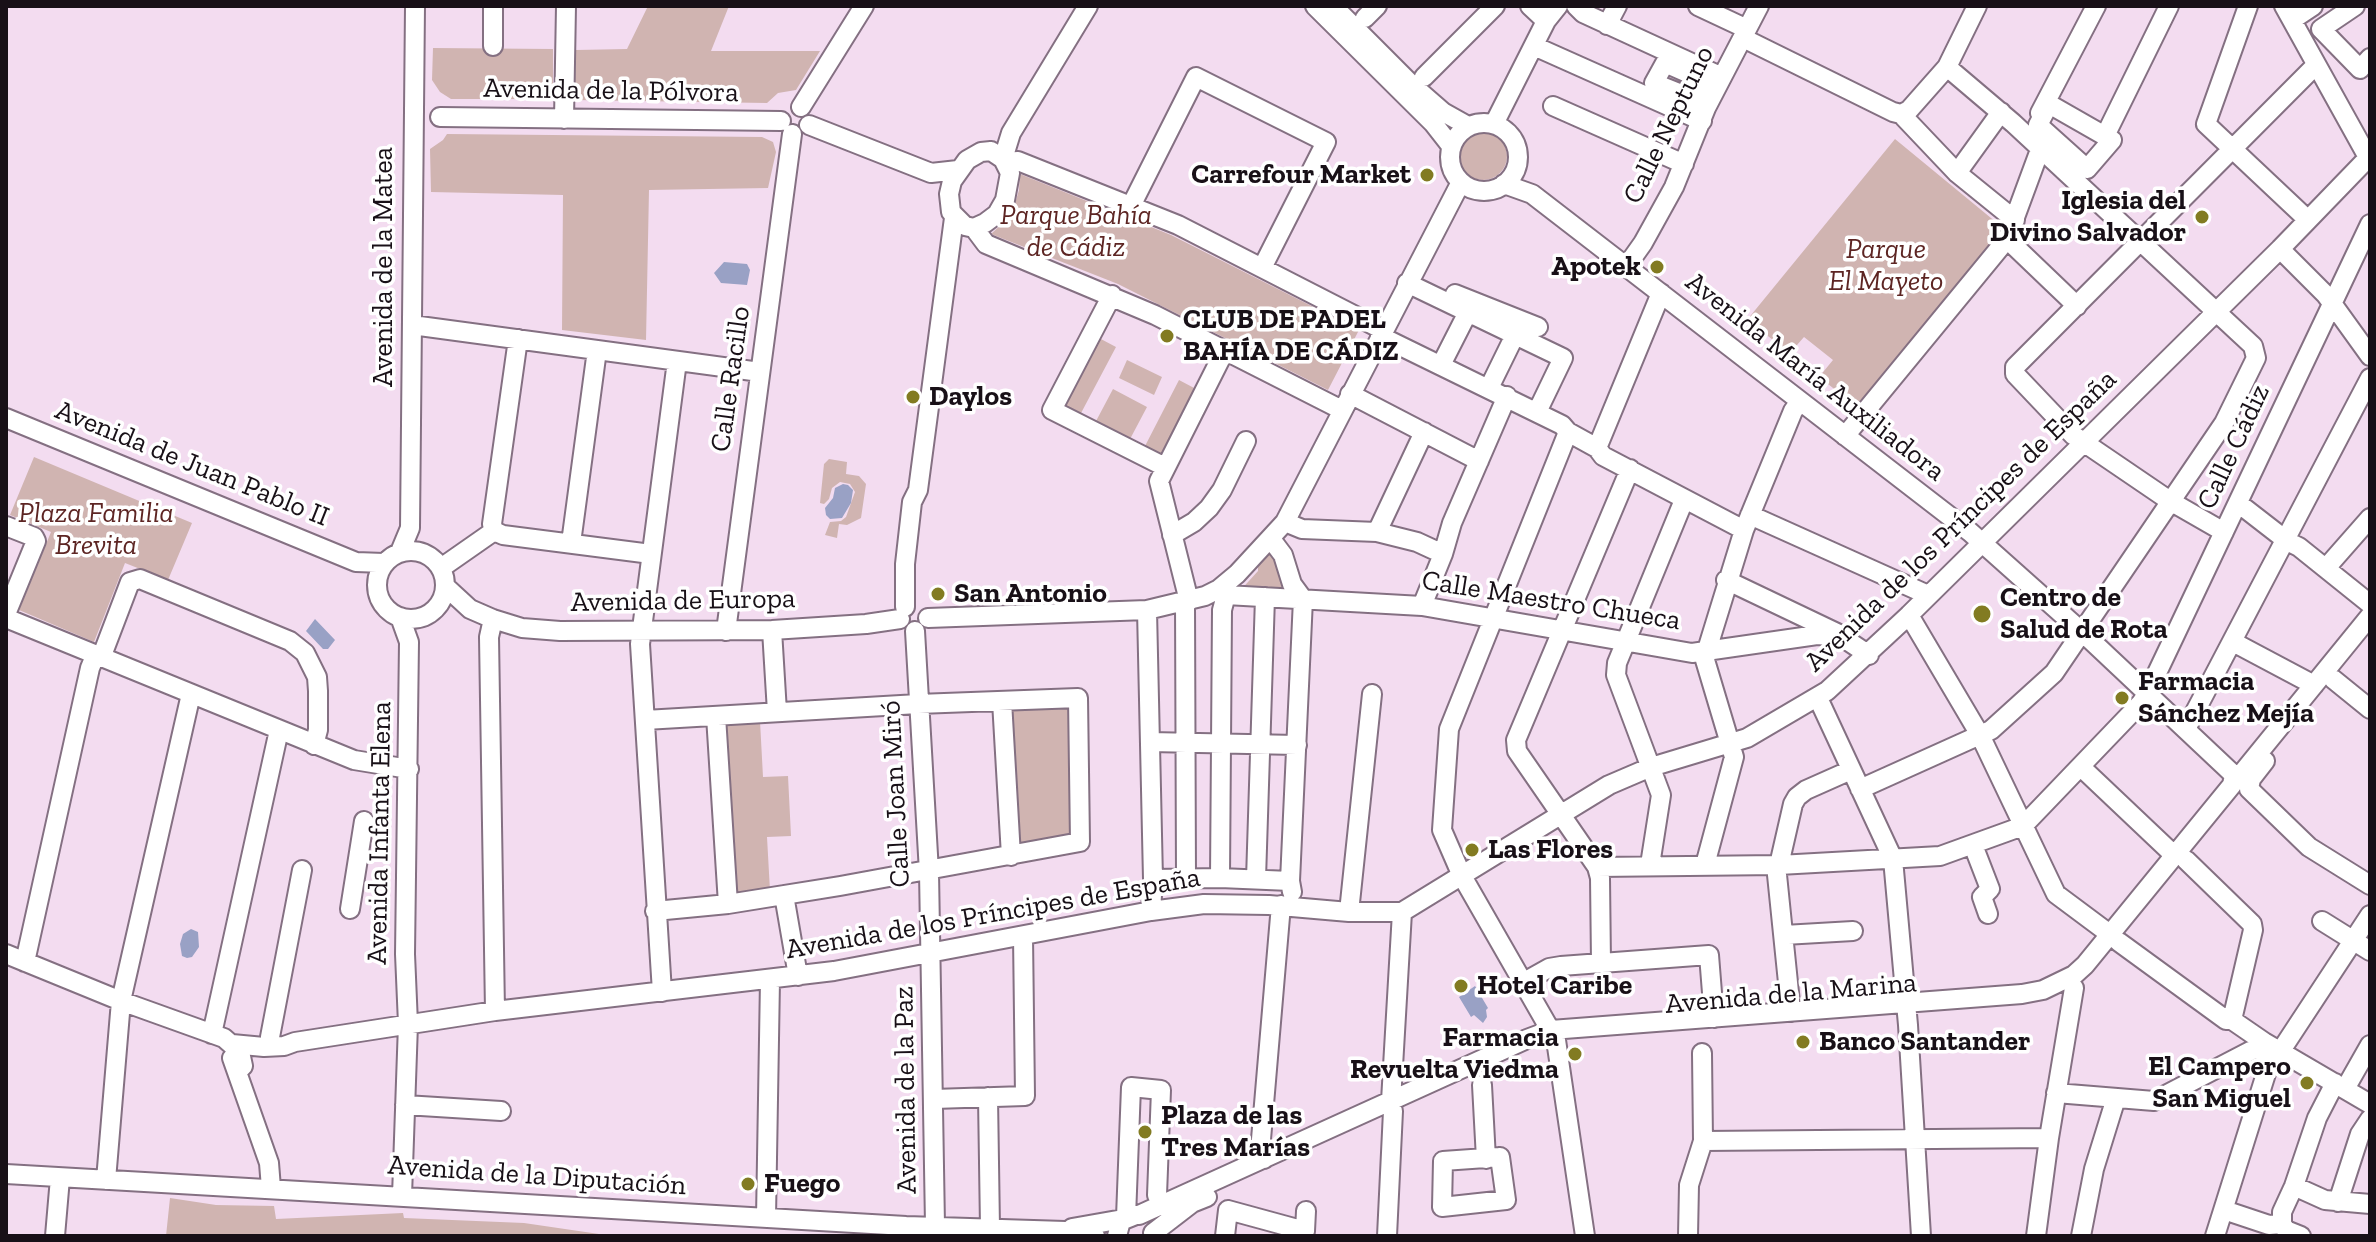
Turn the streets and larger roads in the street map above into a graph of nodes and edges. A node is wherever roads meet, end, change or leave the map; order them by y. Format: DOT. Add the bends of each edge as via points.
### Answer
graph roads {
  1 [pos="415,6"];
  2 [pos="493,6"];
  3 [pos="557,6"];
  4 [pos="566,6"];
  5 [pos="864,6"];
  6 [pos="1088,6"];
  7 [pos="1315,6"];
  8 [pos="1333,6"];
  9 [pos="1495,6"];
  10 [pos="1530,6"];
  11 [pos="1558,6"];
  12 [pos="1576,6"];
  13 [pos="1617,6"];
  14 [pos="1698,6"];
  15 [pos="1759,6"];
  16 [pos="1977,6"];
  17 [pos="2096,6"];
  18 [pos="2169,6"];
  19 [pos="2248,6"];
  20 [pos="2313,6"];
  21 [pos="2355,6"];
  22 [pos="2288,13"];
  23 [pos="1546,21"];
  24 [pos="1607,25"];
  25 [pos="1745,34"];
  26 [pos="493,46"];
  27 [pos="556,46"];
  28 [pos="1534,46"];
  29 [pos="2370,58"];
  30 [pos="2316,65"];
  31 [pos="1947,67"];
  32 [pos="1424,77"];
  33 [pos="1722,77"];
  34 [pos="414,99"];
  35 [pos="1553,106"];
  36 [pos="2001,112"];
  37 [pos="1901,114"];
  38 [pos="440,117"];
  39 [pos="564,119"];
  40 [pos="1702,121"];
  41 [pos="1494,124"];
  42 [pos="1468,126"];
  43 [pos="794,127"];
  44 [pos="2029,128"];
  45 [pos="414,135"];
  46 [pos="2105,136"];
  47 [pos="1451,146"];
  48 [pos="2368,148"];
  49 [pos="2233,149"];
  50 [pos="2042,150"];
  51 [pos="1000,157"];
  52 [pos="1684,164"];
  53 [pos="1516,166"];
  54 [pos="958,170"];
  55 [pos="931,173"];
  56 [pos="1957,173"];
  57 [pos="1461,182"];
  58 [pos="1504,184"];
  59 [pos="949,194"];
  60 [pos="1532,194"];
  61 [pos="1131,206"];
  62 [pos="2015,220"];
  63 [pos="2308,220"];
  64 [pos="966,224"];
  65 [pos="2370,224"];
  66 [pos="2007,239"];
  67 [pos="2139,242"];
  68 [pos="2280,249"];
  69 [pos="1626,267"];
  70 [pos="1262,268"];
  71 [pos="1409,279"];
  72 [pos="1661,293"];
  73 [pos="1112,295"];
  74 [pos="2333,304"];
  75 [pos="2077,306"];
  76 [pos="1468,312"];
  77 [pos="2215,313"];
  78 [pos="412,325"];
  79 [pos="1538,327"];
  80 [pos="1382,333"];
  81 [pos="1515,335"];
  82 [pos="518,339"];
  83 [pos="597,350"];
  84 [pos="1224,352"];
  85 [pos="2370,356"];
  86 [pos="677,361"];
  87 [pos="1441,365"];
  88 [pos="760,372"];
  89 [pos="2370,378"];
  90 [pos="1498,392"];
  91 [pos="1800,401"];
  92 [pos="1346,402"];
  93 [pos="1537,412"];
  94 [pos="6,418"];
  95 [pos="1424,432"];
  96 [pos="1568,432"];
  97 [pos="1845,436"];
  98 [pos="1246,441"];
  99 [pos="2083,442"];
  100 [pos="1597,448"];
  101 [pos="1479,461"];
  102 [pos="1165,467"];
  103 [pos="1630,469"];
  104 [pos="1684,500"];
  105 [pos="2170,501"];
  106 [pos="2238,503"];
  107 [pos="2370,518"];
  108 [pos="1285,522"];
  109 [pos="1747,523"];
  110 [pos="6,526"];
  111 [pos="410,528"];
  112 [pos="494,531"];
  113 [pos="1377,532"];
  114 [pos="2224,532"];
  115 [pos="1172,535"];
  116 [pos="1271,539"];
  117 [pos="2287,541"];
  118 [pos="1982,542"];
  119 [pos="571,543"];
  120 [pos="400,552"];
  121 [pos="421,552"];
  122 [pos="651,554"];
  123 [pos="1443,554"];
  124 [pos="356,562"];
  125 [pos="384,563"];
  126 [pos="2326,568"];
  127 [pos="443,577"];
  128 [pos="1726,580"];
  129 [pos="376,586"];
  130 [pos="1222,592"];
  131 [pos="1928,595"];
  132 [pos="1265,597"];
  133 [pos="1303,599"];
  134 [pos="1187,602"];
  135 [pos="2370,604"];
  136 [pos="1422,606"];
  137 [pos="470,609"];
  138 [pos="906,610"];
  139 [pos="1147,610"];
  140 [pos="428,613"];
  141 [pos="1909,615"];
  142 [pos="6,616"];
  143 [pos="2370,616"];
  144 [pos="400,617"];
  145 [pos="1492,617"];
  146 [pos="493,619"];
  147 [pos="921,625"];
  148 [pos="772,630"];
  149 [pos="726,631"];
  150 [pos="1560,631"];
  151 [pos="2081,631"];
  152 [pos="641,632"];
  153 [pos="2370,634"];
  154 [pos="1842,637"];
  155 [pos="409,642"];
  156 [pos="2233,642"];
  157 [pos="1623,643"];
  158 [pos="1707,650"];
  159 [pos="1869,655"];
  160 [pos="98,657"];
  161 [pos="2333,679"];
  162 [pos="2314,685"];
  163 [pos="191,694"];
  164 [pos="1372,694"];
  165 [pos="2147,694"];
  166 [pos="1818,698"];
  167 [pos="1002,701"];
  168 [pos="918,704"];
  169 [pos="2370,709"];
  170 [pos="777,712"];
  171 [pos="716,716"];
  172 [pos="645,720"];
  173 [pos="2186,729"];
  174 [pos="279,730"];
  175 [pos="1980,735"];
  176 [pos="1150,742"];
  177 [pos="1186,743"];
  178 [pos="1221,743"];
  179 [pos="1261,744"];
  180 [pos="1731,744"];
  181 [pos="314,745"];
  182 [pos="1297,745"];
  183 [pos="1651,767"];
  184 [pos="2081,767"];
  185 [pos="409,769"];
  186 [pos="1851,770"];
  187 [pos="2242,782"];
  188 [pos="1860,789"];
  189 [pos="1561,816"];
  190 [pos="364,821"];
  191 [pos="2023,826"];
  192 [pos="1973,845"];
  193 [pos="1011,856"];
  194 [pos="2180,858"];
  195 [pos="1893,859"];
  196 [pos="1650,865"];
  197 [pos="1705,865"];
  198 [pos="1778,865"];
  199 [pos="1597,867"];
  200 [pos="302,870"];
  201 [pos="929,872"];
  202 [pos="1462,876"];
  203 [pos="1186,878"];
  204 [pos="1220,878"];
  205 [pos="1153,879"];
  206 [pos="1256,879"];
  207 [pos="1290,881"];
  208 [pos="2370,885"];
  209 [pos="784,895"];
  210 [pos="728,904"];
  211 [pos="1286,906"];
  212 [pos="350,909"];
  213 [pos="655,911"];
  214 [pos="1151,911"];
  215 [pos="1349,912"];
  216 [pos="1402,912"];
  217 [pos="1988,914"];
  218 [pos="2370,915"];
  219 [pos="2322,921"];
  220 [pos="1853,931"];
  221 [pos="1784,935"];
  222 [pos="1023,936"];
  223 [pos="2115,938"];
  224 [pos="2354,940"];
  225 [pos="2370,951"];
  226 [pos="6,954"];
  227 [pos="931,954"];
  228 [pos="25,962"];
  229 [pos="1601,963"];
  230 [pos="798,976"];
  231 [pos="770,980"];
  232 [pos="1524,982"];
  233 [pos="2074,988"];
  234 [pos="662,992"];
  235 [pos="121,1001"];
  236 [pos="1906,1008"];
  237 [pos="495,1011"];
  238 [pos="1791,1012"];
  239 [pos="1714,1018"];
  240 [pos="2232,1020"];
  241 [pos="408,1024"];
  242 [pos="1554,1035"];
  243 [pos="223,1039"];
  244 [pos="278,1041"];
  245 [pos="2261,1045"];
  246 [pos="2370,1045"];
  247 [pos="2280,1052"];
  248 [pos="1702,1053"];
  249 [pos="242,1071"];
  250 [pos="1482,1085"];
  251 [pos="2340,1086"];
  252 [pos="2056,1093"];
  253 [pos="988,1097"];
  254 [pos="2116,1098"];
  255 [pos="934,1099"];
  256 [pos="2370,1104"];
  257 [pos="405,1105"];
  258 [pos="1392,1106"];
  259 [pos="501,1111"];
  260 [pos="2370,1119"];
  261 [pos="1914,1138"];
  262 [pos="2049,1138"];
  263 [pos="1703,1141"];
  264 [pos="1264,1159"];
  265 [pos="1486,1159"];
  266 [pos="6,1174"];
  267 [pos="60,1178"];
  268 [pos="106,1180"];
  269 [pos="2294,1186"];
  270 [pos="271,1188"];
  271 [pos="402,1196"];
  272 [pos="2338,1202"];
  273 [pos="1161,1204"];
  274 [pos="2370,1204"];
  275 [pos="1306,1211"];
  276 [pos="2224,1211"];
  277 [pos="766,1218"];
  278 [pos="1126,1222"];
  279 [pos="2282,1224"];
  280 [pos="935,1225"];
  281 [pos="990,1228"];
  282 [pos="1065,1231"];
  283 [pos="1153,1234"];
  284 [pos="55,1236"];
  285 [pos="1095,1236"];
  286 [pos="1225,1236"];
  287 [pos="1387,1236"];
  288 [pos="1585,1236"];
  289 [pos="1688,1236"];
  290 [pos="1921,1236"];
  291 [pos="2036,1236"];
  292 [pos="2081,1236"];
  293 [pos="2215,1236"];
  294 [pos="2301,1236"];
  1 -- 34 [label="street, Avenida de la Matea"];
  2 -- 26 [label="street"];
  3 -- 27 [label="street"];
  4 -- 39 [label="street"];
  5 -- 43 [label="street" via="801,107 788,108"];
  6 -- 51 [label="street"];
  7 -- 47 [label="street"];
  8 -- 42 [label="street" via="1412,85"];
  9 -- 32 [label="street"];
  10 -- 23 [label="street"];
  11 -- 23 [label="street"];
  12 -- 24 [label="street"];
  13 -- 24 [label="street"];
  14 -- 25 [label="street"];
  15 -- 25 [label="street, Calle Neptuno"];
  16 -- 31 [label="street"];
  17 -- 44 [label="street"];
  18 -- 46 [label="street"];
  19 -- 49 [label="street" via="2206,124"];
  20 -- 22 [label="street"];
  21 -- 29 [label="street" via="2321,29 2360,69"];
  22 -- 30 [label="street"];
  23 -- 28 [label="street"];
  24 -- 33 [label="street"];
  25 -- 33 [label="street, Calle Neptuno"];
  25 -- 37 [label="street"];
  28 -- 40 [label="street"];
  28 -- 41 [label="street"];
  30 -- 48 [label="street" via="2345,119"];
  30 -- 49 [label="street"];
  31 -- 36 [label="street"];
  31 -- 37 [label="street"];
  33 -- 40 [label="street, Calle Neptuno"];
  34 -- 38 [label="street" via="422,98"];
  34 -- 45 [label="street, Avenida de la Matea"];
  35 -- 52 [label="street"];
  36 -- 50 [label="street"];
  36 -- 56 [label="street"];
  37 -- 56 [label="street"];
  38 -- 39 [label="street, Avenida de la Pólvora"];
  38 -- 45 [label="street" via="431,131"];
  39 -- 43 [label="street, Avenida de la Pólvora"];
  40 -- 52 [label="street, Calle Neptuno"];
  41 -- 42 [label="street"];
  41 -- 53 [label="street" via="1511,136"];
  42 -- 47 [label="street"];
  43 -- 55 [label="street, Avenida de la Pólvora"];
  43 -- 88 [label="street, Calle Racillo"];
  45 -- 78 [label="street, Avenida de la Matea"];
  47 -- 57 [label="street" via="1451,166"];
  48 -- 63 [label="street, Avenida de los Príncipes de España"];
  49 -- 63 [label="street"];
  49 -- 67 [label="street"];
  50 -- 62 [label="street"];
  50 -- 67 [label="street"];
  51 -- 54 [label="street" via="972,157"];
  51 -- 61 [label="street"];
  51 -- 64 [label="street" via="1010,184 1005,200 997,214"];
  52 -- 69 [label="street, Calle Neptuno"];
  53 -- 58 [label="street"];
  53 -- 60 [label="street, Avenida María Auxiliadora"];
  54 -- 55 [label="street, Avenida de la Pólvora"];
  54 -- 59 [label="street"];
  55 -- 59 [label="street, Avenida de la Pólvora"];
  56 -- 62 [label="street"];
  57 -- 58 [label="street" via="1478,190"];
  57 -- 71 [label="street"];
  58 -- 60 [label="street, Avenida María Auxiliadora"];
  59 -- 64 [label="street" via="949,204"];
  60 -- 69 [label="street, Avenida María Auxiliadora"];
  61 -- 70 [label="street"];
  61 -- 70 [label="street" via="1196,77 1326,142"];
  62 -- 66 [label="street"];
  63 -- 68 [label="street, Avenida de los Príncipes de España"];
  64 -- 73 [label="street" via="986,244"];
  64 -- 138 [label="street" via="948,256 918,490 912,502"];
  65 -- 74 [label="street, Calle Cádiz"];
  66 -- 75 [label="street"];
  66 -- 97 [label="street"];
  67 -- 75 [label="street"];
  67 -- 77 [label="street"];
  68 -- 74 [label="street"];
  68 -- 77 [label="street, Avenida de los Príncipes de España"];
  69 -- 72 [label="street, Avenida María Auxiliadora"];
  70 -- 80 [label="street"];
  71 -- 76 [label="street"];
  71 -- 79 [label="street"];
  71 -- 80 [label="street"];
  72 -- 91 [label="street, Avenida María Auxiliadora"];
  72 -- 100 [label="street"];
  73 -- 84 [label="street"];
  73 -- 102 [label="street" via="1052,410"];
  74 -- 85 [label="street"];
  74 -- 106 [label="street, Calle Cádiz"];
  75 -- 99 [label="street" via="2015,367 2015,374"];
  76 -- 81 [label="street"];
  76 -- 87 [label="street"];
  77 -- 99 [label="street, Avenida de los Príncipes de España"];
  77 -- 105 [label="street" via="2253,346 2256,358 2224,423"];
  78 -- 82 [label="street"];
  78 -- 111 [label="street, Avenida de la Matea"];
  80 -- 87 [label="street"];
  80 -- 92 [label="street"];
  81 -- 90 [label="street"];
  81 -- 93 [label="street" via="1563,358"];
  82 -- 83 [label="street"];
  82 -- 112 [label="street"];
  83 -- 86 [label="street"];
  83 -- 119 [label="street"];
  84 -- 92 [label="street"];
  84 -- 102 [label="street"];
  86 -- 88 [label="street"];
  86 -- 122 [label="street"];
  87 -- 90 [label="street"];
  88 -- 149 [label="street, Calle Racillo"];
  89 -- 117 [label="street"];
  90 -- 93 [label="street"];
  90 -- 101 [label="street"];
  91 -- 97 [label="street, Avenida María Auxiliadora"];
  91 -- 109 [label="street"];
  92 -- 95 [label="street"];
  92 -- 108 [label="street"];
  93 -- 96 [label="street"];
  94 -- 124 [label="street, Avenida de Juan Pablo II"];
  95 -- 101 [label="street"];
  95 -- 113 [label="street"];
  96 -- 100 [label="street"];
  96 -- 145 [label="street"];
  97 -- 118 [label="street, Avenida María Auxiliadora"];
  98 -- 115 [label="street" via="1209,508"];
  99 -- 105 [label="street"];
  99 -- 118 [label="street, Avenida de los Príncipes de España"];
  100 -- 103 [label="street"];
  101 -- 123 [label="street"];
  102 -- 115 [label="street" via="1159,481"];
  103 -- 104 [label="street"];
  103 -- 150 [label="street"];
  104 -- 109 [label="street"];
  104 -- 157 [label="street"];
  105 -- 114 [label="street"];
  105 -- 151 [label="street"];
  106 -- 114 [label="street, Calle Cádiz"];
  106 -- 117 [label="street"];
  107 -- 126 [label="street"];
  108 -- 113 [label="street" via="1302,529"];
  108 -- 116 [label="street"];
  109 -- 128 [label="street"];
  109 -- 131 [label="street"];
  110 -- 142 [label="street" via="36,541"];
  111 -- 120 [label="street, Avenida de la Matea"];
  111 -- 121 [label="street, Avenida de la Matea"];
  112 -- 119 [label="street"];
  112 -- 127 [label="street"];
  113 -- 123 [label="street"];
  114 -- 165 [label="street, Calle Cádiz"];
  115 -- 134 [label="street"];
  116 -- 130 [label="street"];
  116 -- 133 [label="street"];
  117 -- 126 [label="street"];
  117 -- 156 [label="street"];
  118 -- 131 [label="street, Avenida de los Príncipes de España"];
  118 -- 151 [label="street, Avenida María Auxiliadora"];
  119 -- 122 [label="street"];
  120 -- 121 [label="street"];
  120 -- 125 [label="street"];
  121 -- 127 [label="street" via="430,556"];
  122 -- 152 [label="street"];
  123 -- 136 [label="street"];
  124 -- 125 [label="street, Avenida de Juan Pablo II"];
  124 -- 129 [label="street, Avenida de Juan Pablo II"];
  125 -- 129 [label="street"];
  126 -- 135 [label="street"];
  127 -- 137 [label="street, Avenida de Europa"];
  127 -- 140 [label="street" via="444,594"];
  128 -- 154 [label="street"];
  128 -- 158 [label="street"];
  129 -- 144 [label="street" via="383,605"];
  130 -- 132 [label="street, Calle Maestro Chueca"];
  130 -- 134 [label="street"];
  130 -- 178 [label="street"];
  131 -- 141 [label="street, Avenida de los Príncipes de España"];
  132 -- 133 [label="street, Calle Maestro Chueca"];
  132 -- 179 [label="street"];
  133 -- 136 [label="street, Calle Maestro Chueca"];
  133 -- 182 [label="street"];
  134 -- 139 [label="street"];
  134 -- 177 [label="street"];
  136 -- 145 [label="street, Calle Maestro Chueca"];
  137 -- 140 [label="street, Avenida de Europa"];
  137 -- 146 [label="street, Avenida de Europa"];
  138 -- 147 [label="street" via="907,629"];
  138 -- 148 [label="street, Avenida de Europa" via="866,624"];
  139 -- 147 [label="street"];
  139 -- 176 [label="street"];
  140 -- 144 [label="street"];
  140 -- 155 [label="street, Avenida Infanta Elena"];
  141 -- 159 [label="street, Avenida de los Príncipes de España"];
  141 -- 175 [label="street"];
  142 -- 160 [label="street"];
  143 -- 162 [label="street, Avenida de la Marina"];
  144 -- 155 [label="street, Avenida Infanta Elena"];
  145 -- 150 [label="street, Calle Maestro Chueca"];
  145 -- 202 [label="street" via="1449,729 1442,830"];
  146 -- 152 [label="street, Avenida de Europa" via="522,628"];
  146 -- 237 [label="street" via="489,637"];
  147 -- 168 [label="street, Calle Joan Miró"];
  148 -- 149 [label="street, Avenida de Europa"];
  148 -- 170 [label="street"];
  149 -- 152 [label="street, Avenida de Europa"];
  150 -- 157 [label="street, Calle Maestro Chueca"];
  150 -- 189 [label="street" via="1516,740 1517,751"];
  151 -- 165 [label="street, Avenida María Auxiliadora"];
  151 -- 175 [label="street" via="2054,673"];
  152 -- 172 [label="street"];
  153 -- 161 [label="street, Avenida de la Marina"];
  154 -- 158 [label="street, Calle Maestro Chueca" via="1817,635"];
  154 -- 159 [label="street"];
  155 -- 185 [label="street, Avenida Infanta Elena"];
  156 -- 162 [label="street"];
  156 -- 173 [label="street"];
  157 -- 158 [label="street, Calle Maestro Chueca" via="1692,653"];
  157 -- 183 [label="street" via="1616,675"];
  158 -- 180 [label="street" via="1705,660"];
  159 -- 166 [label="street, Avenida de los Príncipes de España"];
  160 -- 163 [label="street"];
  160 -- 181 [label="street" via="130,582 140,579 290,641 305,653 317,677"];
  160 -- 228 [label="street" via="89,672"];
  161 -- 169 [label="street"];
  161 -- 187 [label="street, Avenida de la Marina"];
  162 -- 187 [label="street, Avenida de la Marina"];
  163 -- 174 [label="street"];
  163 -- 235 [label="street"];
  164 -- 215 [label="street"];
  165 -- 173 [label="street, Avenida María Auxiliadora"];
  165 -- 184 [label="street, Calle Cádiz"];
  166 -- 180 [label="street, Avenida de los Príncipes de España"];
  166 -- 186 [label="street"];
  167 -- 168 [label="street"];
  167 -- 193 [label="street"];
  167 -- 193 [label="street" via="1078,698 1080,842"];
  168 -- 170 [label="street"];
  168 -- 201 [label="street, Calle Joan Miró"];
  170 -- 171 [label="street"];
  171 -- 172 [label="street"];
  171 -- 210 [label="street"];
  172 -- 213 [label="street"];
  173 -- 187 [label="street, Avenida María Auxiliadora"];
  174 -- 181 [label="street"];
  174 -- 243 [label="street"];
  175 -- 188 [label="street"];
  175 -- 191 [label="street"];
  176 -- 177 [label="street"];
  176 -- 205 [label="street"];
  177 -- 178 [label="street"];
  177 -- 203 [label="street"];
  178 -- 179 [label="street"];
  178 -- 204 [label="street"];
  179 -- 182 [label="street"];
  179 -- 206 [label="street"];
  180 -- 183 [label="street, Avenida de los Príncipes de España"];
  180 -- 197 [label="street" via="1734,757"];
  181 -- 185 [label="street" via="354,760"];
  182 -- 207 [label="street"];
  183 -- 189 [label="street, Avenida de los Príncipes de España" via="1609,785"];
  183 -- 196 [label="street" via="1661,795"];
  184 -- 191 [label="street, Calle Cádiz"];
  184 -- 194 [label="street"];
  185 -- 241 [label="street, Avenida Infanta Elena"];
  186 -- 188 [label="street"];
  186 -- 198 [label="street" via="1797,797"];
  187 -- 194 [label="street, Avenida de la Marina"];
  187 -- 208 [label="street, Avenida María Auxiliadora" via="2309,847"];
  188 -- 195 [label="street"];
  189 -- 199 [label="street"];
  189 -- 202 [label="street, Avenida de los Príncipes de España"];
  190 -- 212 [label="street"];
  191 -- 192 [label="street"];
  191 -- 223 [label="street" via="2056,894"];
  192 -- 195 [label="street" via="1940,856"];
  192 -- 217 [label="street" via="1990,889 1982,897"];
  193 -- 201 [label="street"];
  194 -- 223 [label="street, Avenida de la Marina"];
  194 -- 240 [label="street" via="2252,924"];
  195 -- 198 [label="street"];
  195 -- 236 [label="street"];
  196 -- 197 [label="street"];
  196 -- 199 [label="street"];
  197 -- 198 [label="street"];
  198 -- 221 [label="street"];
  199 -- 229 [label="street"];
  200 -- 244 [label="street"];
  201 -- 209 [label="street"];
  201 -- 227 [label="street, Calle Joan Miró"];
  202 -- 216 [label="street, Avenida de los Príncipes de España"];
  202 -- 232 [label="street"];
  203 -- 204 [label="street"];
  203 -- 205 [label="street"];
  204 -- 206 [label="street"];
  205 -- 214 [label="street"];
  206 -- 207 [label="street"];
  207 -- 211 [label="street"];
  209 -- 210 [label="street"];
  209 -- 230 [label="street"];
  210 -- 213 [label="street"];
  211 -- 214 [label="street, Avenida de los Príncipes de España" via="1204,904"];
  211 -- 215 [label="street, Avenida de los Príncipes de España"];
  211 -- 264 [label="street" via="1260,1151"];
  213 -- 234 [label="street"];
  214 -- 222 [label="street, Avenida de los Príncipes de España"];
  215 -- 216 [label="street, Avenida de los Príncipes de España"];
  216 -- 258 [label="street"];
  218 -- 224 [label="street"];
  219 -- 224 [label="street"];
  220 -- 221 [label="street"];
  221 -- 238 [label="street"];
  222 -- 227 [label="street, Avenida de los Príncipes de España"];
  222 -- 253 [label="street" via="1025,1096"];
  223 -- 233 [label="street, Avenida de la Marina"];
  223 -- 236 [label="street, Avenida de la Marina" via="2074,975 2043,990"];
  223 -- 240 [label="street"];
  224 -- 225 [label="street"];
  224 -- 247 [label="street"];
  226 -- 228 [label="street"];
  227 -- 230 [label="street, Avenida de los Príncipes de España"];
  227 -- 255 [label="street, Avenida de la Paz"];
  228 -- 235 [label="street"];
  229 -- 232 [label="street" via="1549,968"];
  229 -- 239 [label="street" via="1709,955"];
  230 -- 231 [label="street, Avenida de los Príncipes de España"];
  231 -- 234 [label="street, Avenida de los Príncipes de España"];
  231 -- 277 [label="street"];
  232 -- 242 [label="street"];
  233 -- 236 [label="street, Avenida de la Marina" via="2033,1003"];
  233 -- 252 [label="street"];
  234 -- 237 [label="street, Avenida de los Príncipes de España"];
  235 -- 243 [label="street"];
  235 -- 268 [label="street"];
  236 -- 238 [label="street, Avenida de la Marina"];
  236 -- 242 [label="street, Avenida de la Marina"];
  236 -- 261 [label="street"];
  237 -- 241 [label="street, Avenida de los Príncipes de España"];
  238 -- 239 [label="street, Avenida de la Marina"];
  239 -- 242 [label="street, Avenida de la Marina"];
  240 -- 245 [label="street"];
  241 -- 244 [label="street, Avenida de los Príncipes de España"];
  241 -- 257 [label="street, Avenida Infanta Elena"];
  242 -- 258 [label="street, Avenida de la Marina"];
  242 -- 288 [label="street"];
  243 -- 244 [label="street, Avenida de los Príncipes de España"];
  243 -- 249 [label="street"];
  244 -- 249 [label="street"];
  245 -- 247 [label="street"];
  245 -- 254 [label="street" via="2154,1101"];
  245 -- 276 [label="street" via="2270,1061"];
  246 -- 251 [label="street"];
  247 -- 251 [label="street"];
  248 -- 263 [label="street"];
  249 -- 270 [label="street" via="269,1163"];
  250 -- 265 [label="street"];
  251 -- 256 [label="street"];
  251 -- 269 [label="street" via="2317,1118"];
  252 -- 254 [label="street"];
  252 -- 262 [label="street"];
  253 -- 255 [label="street"];
  253 -- 281 [label="street"];
  254 -- 292 [label="street"];
  255 -- 280 [label="street, Avenida de la Paz"];
  257 -- 259 [label="street"];
  257 -- 271 [label="street, Avenida Infanta Elena"];
  258 -- 264 [label="street, Avenida de la Marina"];
  258 -- 283 [label="street, Avenida de la Marina" via="1192,1203"];
  258 -- 287 [label="street"];
  260 -- 272 [label="street"];
  261 -- 262 [label="street"];
  261 -- 263 [label="street"];
  261 -- 290 [label="street"];
  262 -- 291 [label="street"];
  263 -- 289 [label="street" via="1689,1185"];
  264 -- 273 [label="street, Avenida de la Marina"];
  266 -- 267 [label="street, Avenida de la Diputación"];
  267 -- 268 [label="street, Avenida de la Diputación"];
  267 -- 284 [label="street"];
  268 -- 270 [label="street, Avenida de la Diputación"];
  269 -- 272 [label="street"];
  269 -- 279 [label="street"];
  270 -- 271 [label="street, Avenida de la Diputación"];
  271 -- 277 [label="street, Avenida de la Diputación"];
  272 -- 274 [label="street"];
  273 -- 278 [label="street, Avenida de la Marina"];
  273 -- 278 [label="street" via="1161,1090 1131,1087"];
  275 -- 286 [label="street" via="1305,1231 1228,1210"];
  276 -- 279 [label="street"];
  276 -- 293 [label="street"];
  277 -- 280 [label="street, Avenida de la Diputación"];
  278 -- 282 [label="street, Avenida de la Diputación"];
  278 -- 283 [label="street" via="1149,1221"];
  279 -- 294 [label="street"];
  280 -- 281 [label="street, Avenida de la Diputación"];
  281 -- 282 [label="street, Avenida de la Diputación"];
  282 -- 285 [label="street, Avenida de la Diputación"];
}
